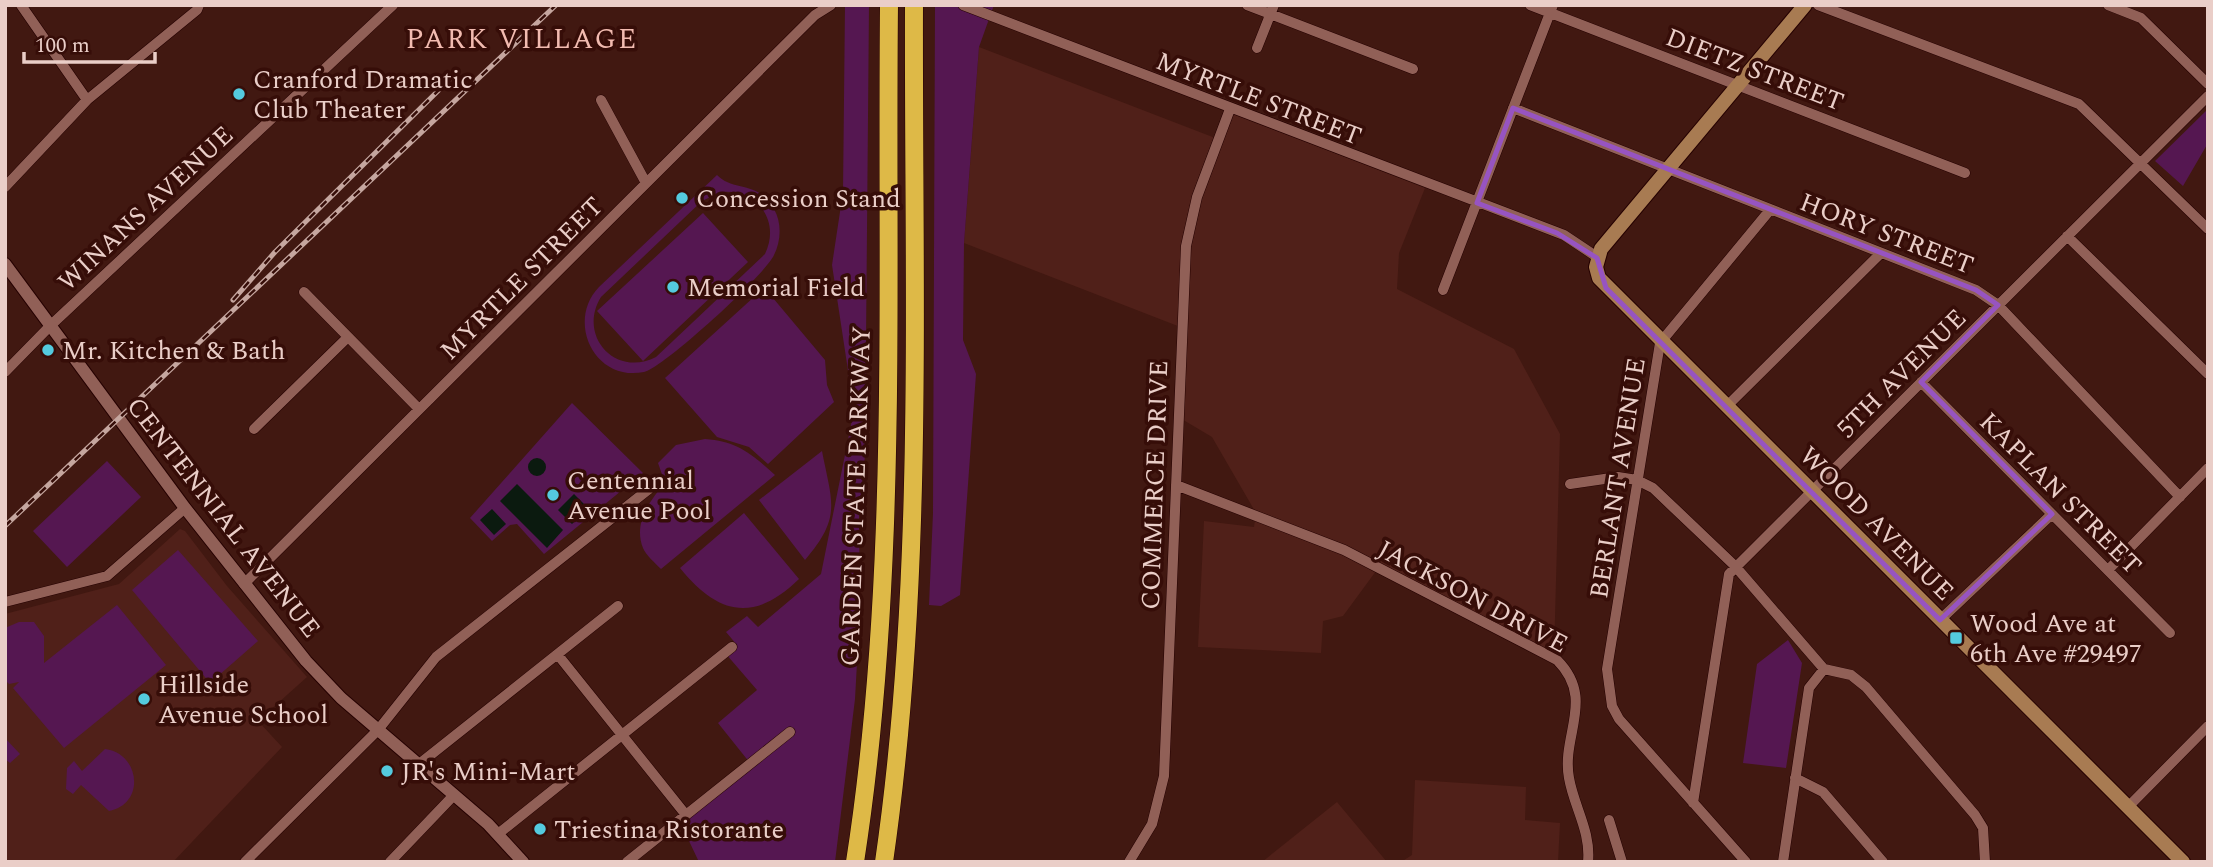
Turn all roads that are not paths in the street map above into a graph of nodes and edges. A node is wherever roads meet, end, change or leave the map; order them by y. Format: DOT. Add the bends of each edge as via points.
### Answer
graph roads {
  1 [pos="21,5"];
  2 [pos="199,5"];
  3 [pos="393,5"];
  4 [pos="831,5"];
  5 [pos="963,5"];
  6 [pos="1247,5"];
  7 [pos="1530,5"];
  8 [pos="1805,5"];
  9 [pos="1818,5"];
  10 [pos="2108,5"];
  11 [pos="889,6"];
  12 [pos="914,6"];
  13 [pos="1551,9"];
  14 [pos="986,10"];
  15 [pos="1272,10"];
  16 [pos="1257,48"];
  17 [pos="1413,69"];
  18 [pos="2208,84"];
  19 [pos="1740,86"];
  20 [pos="2208,96"];
  21 [pos="87,100"];
  22 [pos="601,100"];
  23 [pos="1513,108"];
  24 [pos="1230,109"];
  25 [pos="2141,163"];
  26 [pos="1668,169"];
  27 [pos="1965,173"];
  28 [pos="646,183"];
  29 [pos="5,187"];
  30 [pos="1476,203"];
  31 [pos="1770,210"];
  32 [pos="2208,229"];
  33 [pos="2067,236"];
  34 [pos="1881,253"];
  35 [pos="1597,257"];
  36 [pos="5,264"];
  37 [pos="1443,290"];
  38 [pos="304,292"];
  39 [pos="1998,305"];
  40 [pos="50,326"];
  41 [pos="348,337"];
  42 [pos="1660,342"];
  43 [pos="5,372"];
  44 [pos="2208,374"];
  45 [pos="1921,382"];
  46 [pos="1726,407"];
  47 [pos="419,409"];
  48 [pos="254,429"];
  49 [pos="2208,468"];
  50 [pos="1637,480"];
  51 [pos="1570,484"];
  52 [pos="1176,485"];
  53 [pos="649,489"];
  54 [pos="1811,492"];
  55 [pos="2180,497"];
  56 [pos="185,508"];
  57 [pos="2052,514"];
  58 [pos="1735,566"];
  59 [pos="2108,570"];
  60 [pos="244,584"];
  61 [pos="5,602"];
  62 [pos="618,606"];
  63 [pos="1940,620"];
  64 [pos="2170,633"];
  65 [pos="732,647"];
  66 [pos="558,655"];
  67 [pos="1824,668"];
  68 [pos="2208,726"];
  69 [pos="377,730"];
  70 [pos="790,732"];
  71 [pos="622,733"];
  72 [pos="418,765"];
  73 [pos="1795,778"];
  74 [pos="454,795"];
  75 [pos="1693,803"];
  76 [pos="2128,807"];
  77 [pos="686,815"];
  78 [pos="1609,820"];
  79 [pos="498,834"];
  80 [pos="246,862"];
  81 [pos="390,862"];
  82 [pos="523,862"];
  83 [pos="627,862"];
  84 [pos="855,862"];
  85 [pos="884,862"];
  86 [pos="1129,862"];
  87 [pos="1588,862"];
  88 [pos="1622,862"];
  89 [pos="1746,862"];
  90 [pos="1783,862"];
  91 [pos="1883,862"];
  92 [pos="1985,862"];
  93 [pos="2183,862"];
  1 -- 21 [label="street"];
  2 -- 21 [label="street"];
  3 -- 40 [label="street, WINANS AVENUE"];
  4 -- 28 [label="street, MYRTLE STREET" via="815,15"];
  5 -- 14 [label="street, MYRTLE STREET"];
  6 -- 15 [label="street"];
  7 -- 13 [label="street, DIETZ STREET"];
  8 -- 19 [label="main road"];
  9 -- 25 [label="street" via="2080,104"];
  10 -- 18 [label="street" via="2141,18"];
  11 -- 84 [label="highway, GARDEN STATE PARKWAY" via="886,512 875,695"];
  12 -- 85 [label="highway, GARDEN STATE PARKWAY" via="912,527 901,719"];
  13 -- 19 [label="street, DIETZ STREET"];
  13 -- 23 [label="street"];
  14 -- 24 [label="street, MYRTLE STREET"];
  15 -- 16 [label="street"];
  15 -- 17 [label="street"];
  19 -- 26 [label="main road"];
  19 -- 27 [label="street, DIETZ STREET"];
  20 -- 25 [label="street, 5TH AVENUE"];
  21 -- 29 [label="street"];
  22 -- 28 [label="street"];
  23 -- 26 [label="street, HORY STREET"];
  23 -- 30 [label="street"];
  24 -- 30 [label="street, MYRTLE STREET"];
  24 -- 52 [label="street, COMMERCE DRIVE" via="1201,185 1186,246"];
  25 -- 32 [label="street"];
  25 -- 33 [label="street, 5TH AVENUE"];
  26 -- 31 [label="street, HORY STREET"];
  26 -- 35 [label="main road"];
  28 -- 47 [label="street, MYRTLE STREET"];
  30 -- 35 [label="street, MYRTLE STREET" via="1569,237"];
  30 -- 37 [label="street"];
  31 -- 34 [label="street, HORY STREET"];
  31 -- 42 [label="street, BERLANT AVENUE"];
  33 -- 39 [label="street, 5TH AVENUE"];
  33 -- 44 [label="street"];
  34 -- 39 [label="street, HORY STREET" via="1958,281"];
  34 -- 46 [label="street"];
  35 -- 42 [label="main road, WOOD AVENUE" via="1602,283"];
  36 -- 40 [label="street, CENTENNIAL AVENUE"];
  38 -- 41 [label="street"];
  39 -- 45 [label="street, 5TH AVENUE"];
  39 -- 55 [label="street, HORY STREET"];
  40 -- 43 [label="street, WINANS AVENUE"];
  40 -- 56 [label="street, CENTENNIAL AVENUE"];
  41 -- 47 [label="street"];
  41 -- 48 [label="street"];
  42 -- 46 [label="main road, WOOD AVENUE"];
  42 -- 50 [label="street, BERLANT AVENUE"];
  45 -- 54 [label="street, 5TH AVENUE"];
  45 -- 57 [label="street, KAPLAN STREET"];
  46 -- 54 [label="main road, WOOD AVENUE"];
  47 -- 60 [label="street, MYRTLE STREET"];
  49 -- 55 [label="street"];
  50 -- 51 [label="street" via="1612,477"];
  50 -- 58 [label="street" via="1658,492"];
  50 -- 75 [label="street, BERLANT AVENUE" via="1607,669 1612,706"];
  52 -- 86 [label="street, COMMERCE DRIVE" via="1164,776 1152,824"];
  52 -- 87 [label="street, JACKSON DRIVE" via="1344,550 1557,660 1573,683 1577,702 1568,775 1587,834"];
  53 -- 69 [label="street" via="441,653"];
  54 -- 58 [label="street, 5TH AVENUE"];
  54 -- 63 [label="main road, WOOD AVENUE"];
  55 -- 59 [label="street"];
  56 -- 60 [label="street, CENTENNIAL AVENUE"];
  56 -- 61 [label="street" via="107,576"];
  57 -- 59 [label="street, KAPLAN STREET"];
  57 -- 63 [label="street"];
  58 -- 67 [label="street"];
  58 -- 75 [label="street, 5TH AVENUE" via="1725,583"];
  59 -- 64 [label="street, KAPLAN STREET"];
  60 -- 69 [label="street, CENTENNIAL AVENUE" via="332,690"];
  62 -- 66 [label="street"];
  63 -- 76 [label="main road, WOOD AVENUE"];
  65 -- 71 [label="street"];
  66 -- 71 [label="street"];
  66 -- 72 [label="street"];
  67 -- 73 [label="street" via="1809,688"];
  67 -- 92 [label="street" via="1845,672 1859,681 1975,815 1983,828"];
  68 -- 76 [label="street"];
  69 -- 72 [label="street, CENTENNIAL AVENUE"];
  69 -- 80 [label="street"];
  70 -- 77 [label="street"];
  71 -- 77 [label="street"];
  71 -- 79 [label="street"];
  72 -- 74 [label="street, CENTENNIAL AVENUE"];
  73 -- 90 [label="street"];
  73 -- 91 [label="street" via="1823,792"];
  74 -- 79 [label="street, CENTENNIAL AVENUE"];
  74 -- 81 [label="street"];
  75 -- 89 [label="street"];
  76 -- 93 [label="main road, WOOD AVENUE"];
  77 -- 83 [label="street"];
  78 -- 88 [label="street"];
  79 -- 82 [label="street, CENTENNIAL AVENUE"];
}
